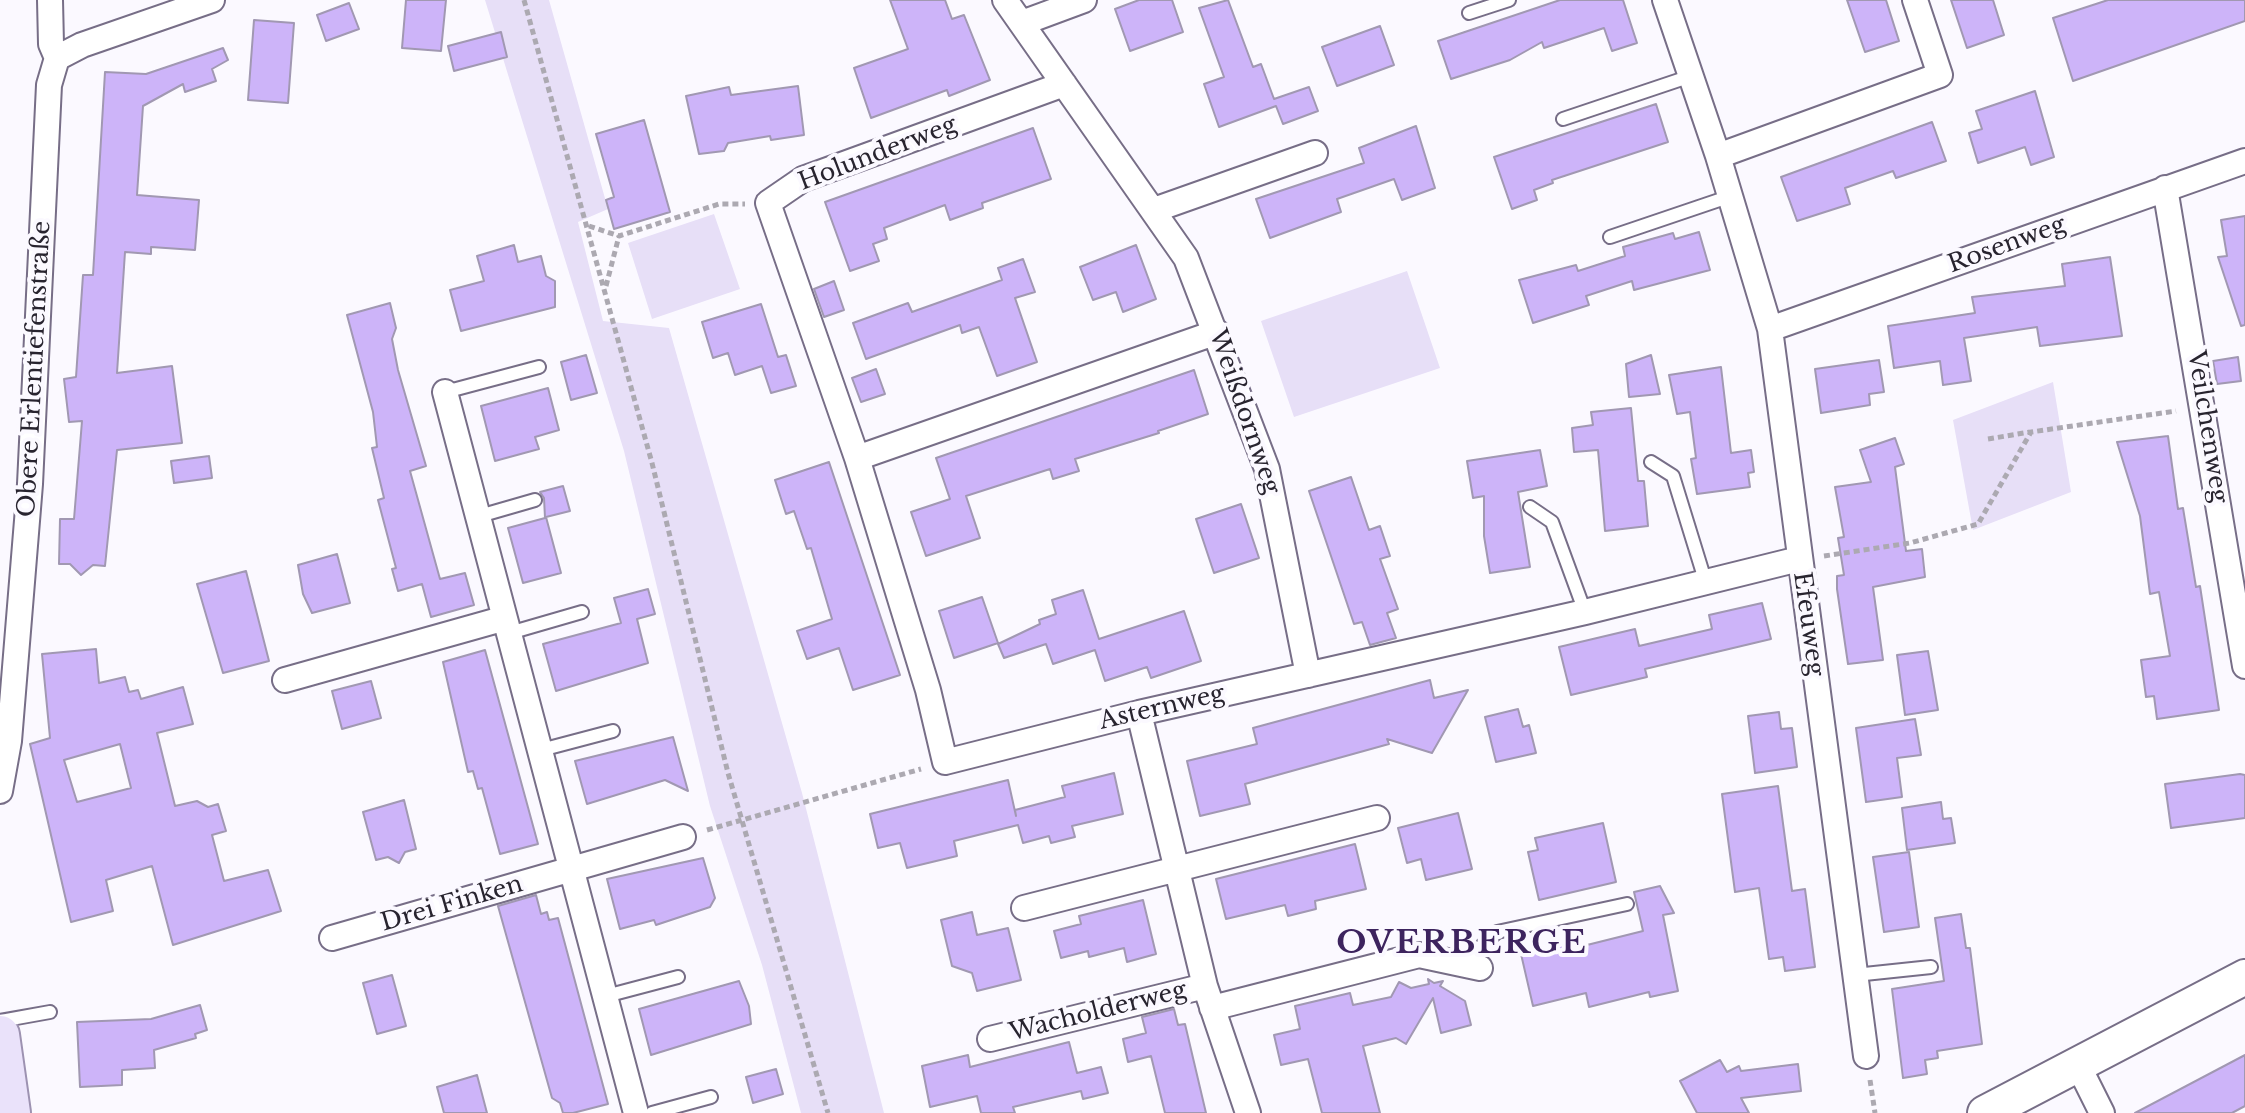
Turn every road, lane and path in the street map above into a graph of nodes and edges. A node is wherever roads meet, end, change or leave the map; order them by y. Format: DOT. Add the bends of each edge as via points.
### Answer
graph roads {
  1 [pos="50,0"];
  2 [pos="212,0"];
  3 [pos="524,0"];
  4 [pos="1005,0"];
  5 [pos="1084,0"];
  6 [pos="1509,0"];
  7 [pos="1665,0"];
  8 [pos="1915,0"];
  9 [pos="1469,13"];
  10 [pos="1022,23"];
  11 [pos="57,58"];
  12 [pos="1691,76"];
  13 [pos="1064,84"];
  14 [pos="1563,119"];
  15 [pos="1315,153"];
  16 [pos="1718,156"];
  17 [pos="2245,161"];
  18 [pos="2165,188"];
  19 [pos="1731,196"];
  20 [pos="768,203"];
  21 [pos="1154,210"];
  22 [pos="589,226"];
  23 [pos="619,236"];
  24 [pos="1610,237"];
  25 [pos="605,289"];
  26 [pos="1770,329"];
  27 [pos="1217,332"];
  28 [pos="539,367"];
  29 [pos="445,392"];
  30 [pos="2204,408"];
  31 [pos="2031,432"];
  32 [pos="1988,439"];
  33 [pos="857,458"];
  34 [pos="1651,462"];
  35 [pos="535,500"];
  36 [pos="1530,507"];
  37 [pos="476,517"];
  38 [pos="1799,559"];
  39 [pos="1705,580"];
  40 [pos="582,612"];
  41 [pos="1585,612"];
  42 [pos="504,626"];
  43 [pos="2245,666"];
  44 [pos="1308,675"];
  45 [pos="285,680"];
  46 [pos="1139,713"];
  47 [pos="613,731"];
  48 [pos="4,744"];
  49 [pos="541,750"];
  50 [pos="945,762"];
  51 [pos="0,791"];
  52 [pos="1377,818"];
  53 [pos="742,820"];
  54 [pos="683,837"];
  55 [pos="571,869"];
  56 [pos="1176,872"];
  57 [pos="1627,904"];
  58 [pos="1024,908"];
  59 [pos="332,938"];
  60 [pos="1471,966"];
  61 [pos="1931,967"];
  62 [pos="1855,975"];
  63 [pos="678,977"];
  64 [pos="2245,977"];
  65 [pos="606,996"];
  66 [pos="1209,997"];
  67 [pos="50,1012"];
  68 [pos="0,1021"];
  69 [pos="0,1035"];
  70 [pos="990,1039"];
  71 [pos="1866,1056"];
  72 [pos="2078,1065"];
  73 [pos="711,1097"];
  74 [pos="11,1113"];
  75 [pos="636,1113"];
  76 [pos="652,1113"];
  77 [pos="828,1113"];
  78 [pos="1248,1113"];
  79 [pos="1985,1113"];
  80 [pos="2102,1113"];
  1 -- 11 [label="street, Obere Erlentiefenstraße" via="51,44"];
  2 -- 11 [label="street"];
  3 -- 22 [label="path"];
  4 -- 10 [label="street, Weißdornweg"];
  5 -- 10 [label="street"];
  6 -- 9 [label="lane"];
  7 -- 12 [label="street, Efeuweg"];
  8 -- 16 [label="street" via="1940,75"];
  10 -- 13 [label="street, Weißdornweg"];
  11 -- 48 [label="street, Obere Erlentiefenstraße" via="49,85 30,484"];
  12 -- 14 [label="lane"];
  12 -- 16 [label="street, Efeuweg"];
  13 -- 20 [label="street, Holunderweg" via="803,179"];
  13 -- 21 [label="street, Weißdornweg"];
  15 -- 21 [label="street"];
  16 -- 19 [label="street, Efeuweg"];
  17 -- 18 [label="street, Rosenweg"];
  18 -- 26 [label="street, Rosenweg"];
  18 -- 30 [label="street, Veilchenweg"];
  19 -- 24 [label="lane"];
  19 -- 26 [label="street, Efeuweg"];
  20 -- 23 [label="path" via="719,204"];
  20 -- 33 [label="street"];
  21 -- 27 [label="street, Weißdornweg" via="1186,258"];
  22 -- 23 [label="path"];
  22 -- 25 [label="path"];
  23 -- 25 [label="path"];
  25 -- 53 [label="path"];
  26 -- 38 [label="street, Efeuweg"];
  27 -- 33 [label="street"];
  27 -- 44 [label="street, Weißdornweg" via="1267,469"];
  28 -- 29 [label="lane"];
  29 -- 37 [label="street"];
  30 -- 31 [label="path"];
  30 -- 43 [label="street, Veilchenweg"];
  31 -- 32 [label="path"];
  31 -- 38 [label="path" via="1978,524 1910,543"];
  33 -- 50 [label="street"];
  34 -- 39 [label="lane" via="1673,476"];
  35 -- 37 [label="lane"];
  36 -- 41 [label="lane" via="1552,522"];
  37 -- 42 [label="street"];
  38 -- 39 [label="street, Asternweg"];
  38 -- 62 [label="street, Efeuweg"];
  39 -- 41 [label="street, Asternweg"];
  40 -- 42 [label="lane"];
  41 -- 44 [label="street, Asternweg"];
  42 -- 45 [label="street"];
  42 -- 49 [label="street"];
  44 -- 46 [label="street, Asternweg"];
  46 -- 50 [label="street, Asternweg"];
  46 -- 56 [label="street, Wacholderweg"];
  47 -- 49 [label="lane"];
  48 -- 51 [label="street, Obere Erlentiefenstraße"];
  49 -- 55 [label="street"];
  50 -- 53 [label="path"];
  52 -- 56 [label="street"];
  53 -- 54 [label="path"];
  53 -- 77 [label="path"];
  54 -- 55 [label="street, Drei Finken"];
  55 -- 59 [label="street, Drei Finken"];
  55 -- 65 [label="street"];
  56 -- 58 [label="street"];
  56 -- 66 [label="street, Wacholderweg"];
  57 -- 60 [label="lane" via="1497,932"];
  60 -- 66 [label="street, Wacholderweg" via="1419,955"];
  61 -- 62 [label="lane"];
  62 -- 71 [label="street, Efeuweg"];
  63 -- 65 [label="lane"];
  64 -- 72 [label="main road"];
  65 -- 75 [label="street"];
  66 -- 70 [label="street, Wacholderweg"];
  66 -- 78 [label="street, Wacholderweg"];
  67 -- 68 [label="lane"];
  69 -- 74 [label="main road"];
  72 -- 79 [label="main road"];
  72 -- 80 [label="street"];
  73 -- 76 [label="lane"];
}
